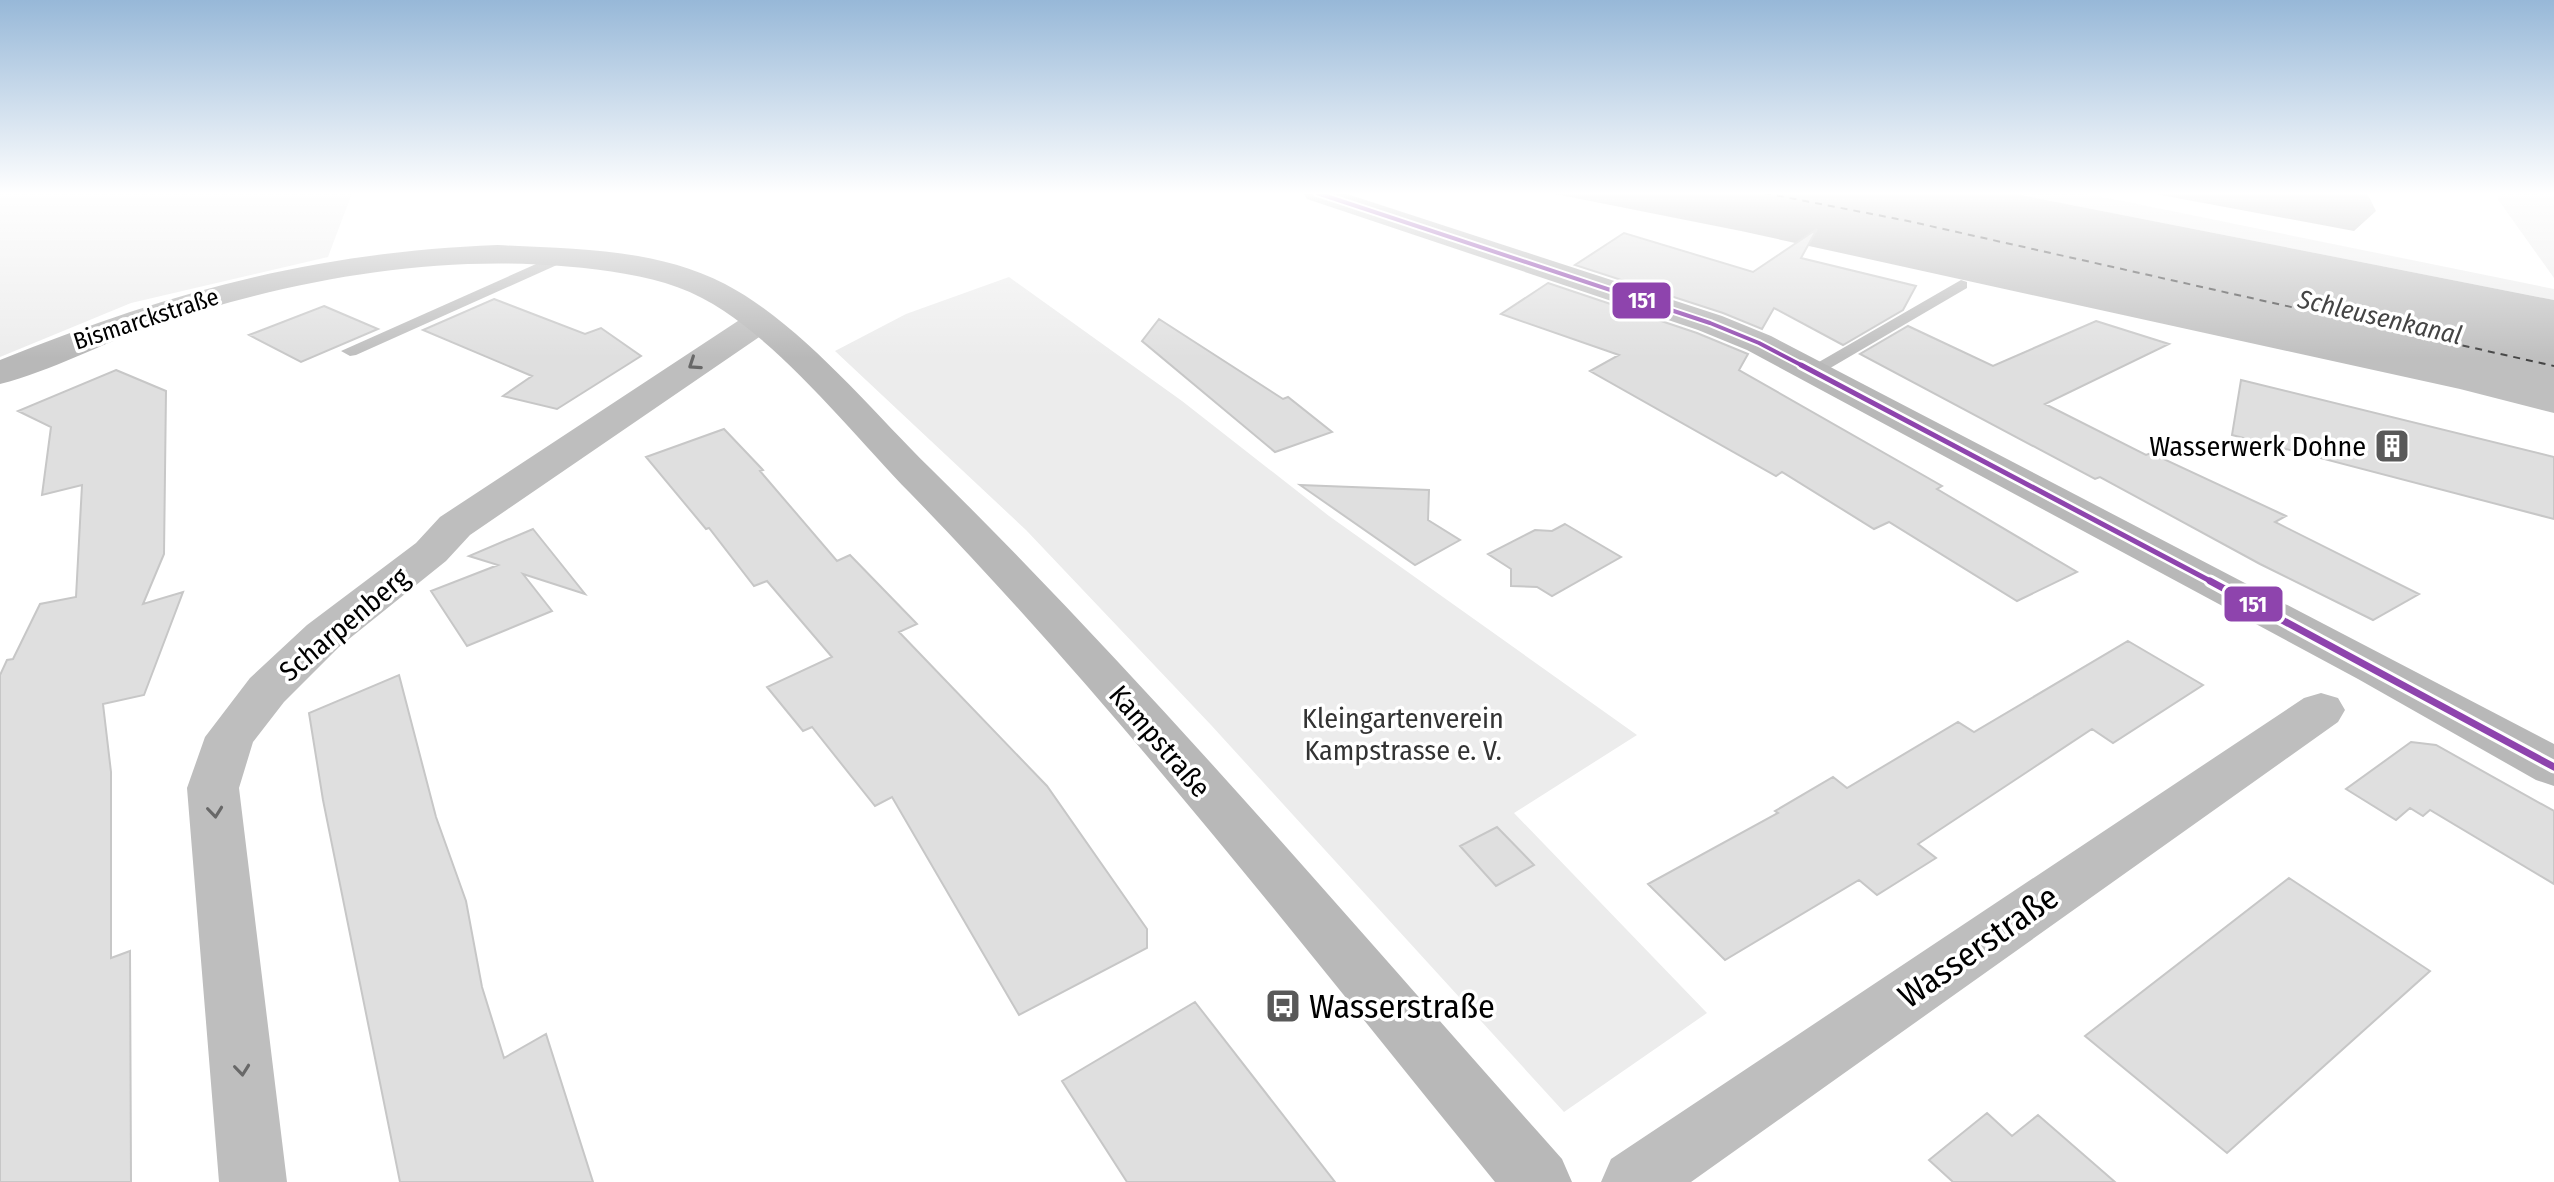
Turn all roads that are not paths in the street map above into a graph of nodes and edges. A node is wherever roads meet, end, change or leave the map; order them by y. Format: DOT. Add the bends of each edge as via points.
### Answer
graph roads {
  1 [pos="1484,248"];
  2 [pos="563,257"];
  3 [pos="1961,285"];
  4 [pos="759,322"];
  5 [pos="350,351"];
  6 [pos="1814,370"];
  7 [pos="0,373"];
  8 [pos="2321,710"];
  9 [pos="2554,767"];
  10 [pos="253,1182"];
  11 [pos="1538,1182"];
  12 [pos="1635,1182"];
  1 -- 6 [label="main road" via="1710,323"];
  2 -- 4 [label="main road, Bismarckstraße" via="651,268 688,279 722,294"];
  2 -- 5 [label="lane"];
  2 -- 7 [label="main road, Bismarckstraße" via="449,255 260,283 103,331"];
  3 -- 6 [label="lane"];
  4 -- 10 [label="street, Scharpenberg, one-way" via="455,526 431,552 323,636 267,690 230,737 213,788"];
  4 -- 11 [label="main road, Kampstraße" via="935,493 1148,724"];
  6 -- 9 [label="main road"];
  8 -- 12 [label="street, Wasserstraße"];
}
